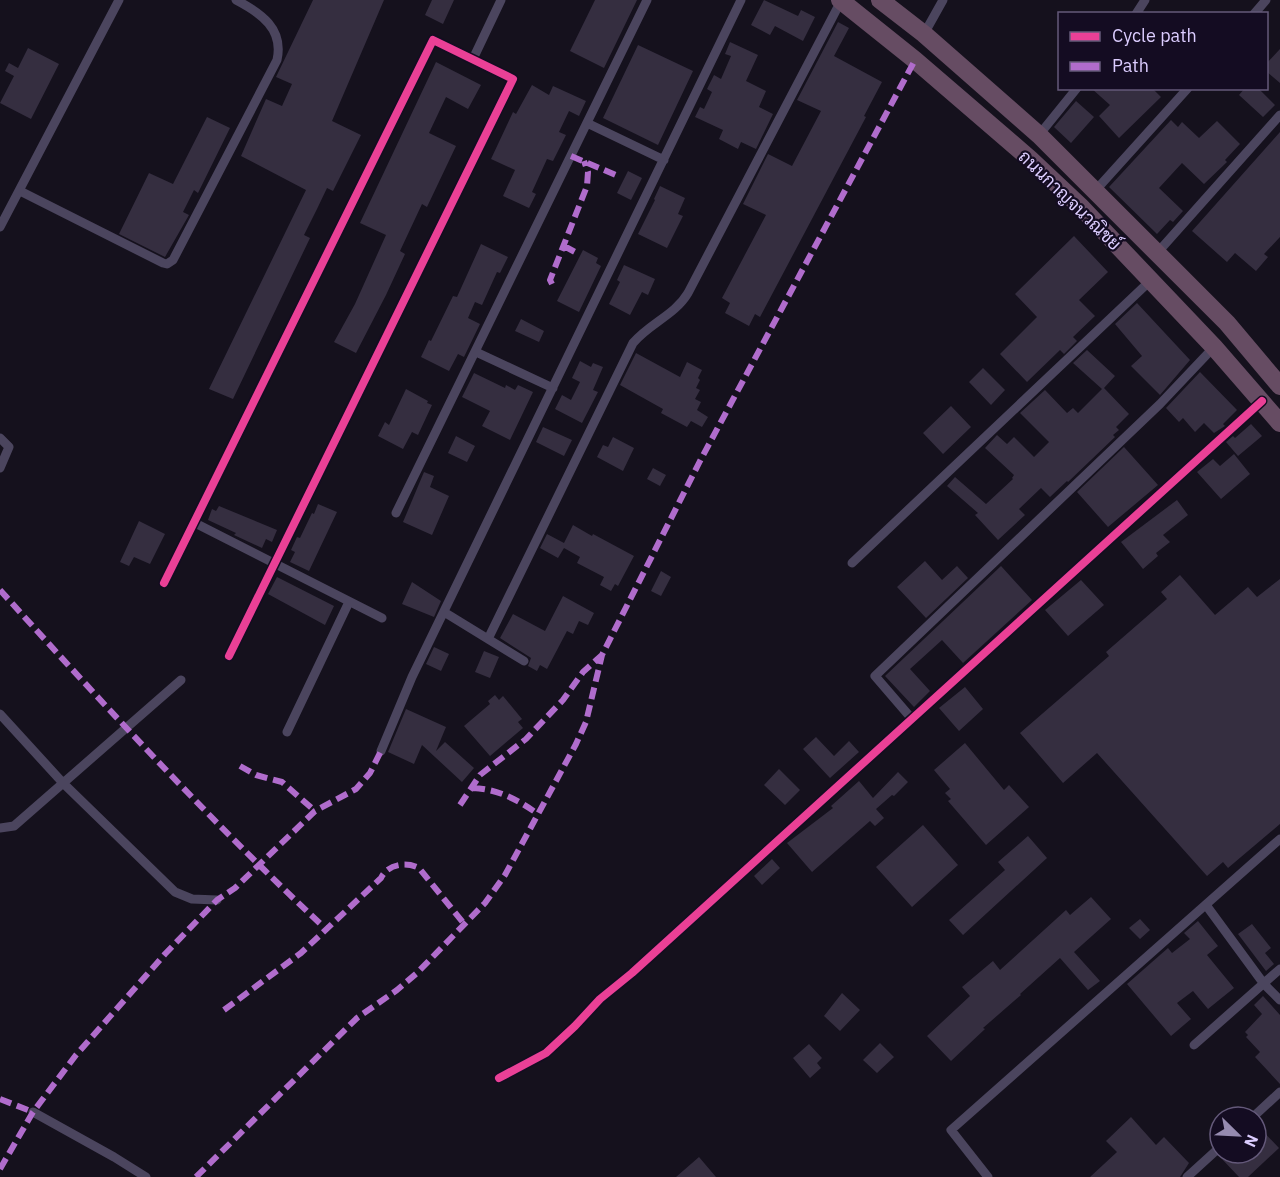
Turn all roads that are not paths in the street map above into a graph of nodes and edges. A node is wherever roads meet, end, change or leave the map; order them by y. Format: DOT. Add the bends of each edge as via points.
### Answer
graph roads {
  1 [pos="118,0"];
  2 [pos="236,0"];
  3 [pos="501,0"];
  4 [pos="647,0"];
  5 [pos="741,0"];
  6 [pos="840,0"];
  7 [pos="880,0"];
  8 [pos="943,0"];
  9 [pos="1266,0"];
  10 [pos="1256,12"];
  11 [pos="924,34"];
  12 [pos="473,59"];
  13 [pos="1075,90"];
  14 [pos="1186,90"];
  15 [pos="1280,115"];
  16 [pos="587,123"];
  17 [pos="1039,135"];
  18 [pos="664,160"];
  19 [pos="1095,190"];
  20 [pos="20,191"];
  21 [pos="0,227"];
  22 [pos="1158,252"];
  23 [pos="1150,281"];
  24 [pos="1214,347"];
  25 [pos="476,352"];
  26 [pos="1280,386"];
  27 [pos="554,388"];
  28 [pos="1262,401"];
  29 [pos="1280,423"];
  30 [pos="0,438"];
  31 [pos="0,468"];
  32 [pos="396,513"];
  33 [pos="195,523"];
  34 [pos="274,562"];
  35 [pos="852,563"];
  36 [pos="164,583"];
  37 [pos="350,602"];
  38 [pos="444,612"];
  39 [pos="382,618"];
  40 [pos="488,639"];
  41 [pos="229,656"];
  42 [pos="524,661"];
  43 [pos="181,680"];
  44 [pos="0,714"];
  45 [pos="912,719"];
  46 [pos="287,732"];
  47 [pos="381,751"];
  48 [pos="63,783"];
  49 [pos="0,828"];
  50 [pos="1280,839"];
  51 [pos="217,900"];
  52 [pos="1206,905"];
  53 [pos="1280,969"];
  54 [pos="1264,984"];
  55 [pos="1280,1000"];
  56 [pos="1194,1045"];
  57 [pos="499,1078"];
  58 [pos="1280,1092"];
  59 [pos="1266,1105"];
  60 [pos="33,1112"];
  61 [pos="1208,1158"];
  62 [pos="146,1177"];
  63 [pos="988,1177"];
  64 [pos="1187,1177"];
  1 -- 20 [label="street"];
  2 -- 20 [label="street" via="257,12 273,28 277,60 171,262 163,263"];
  3 -- 12 [label="street"];
  4 -- 16 [label="street"];
  5 -- 18 [label="street"];
  6 -- 23 [label="highway, ถนนกาญจนวณิชย์" via="1030,159"];
  6 -- 40 [label="street" via="688,293 673,312 641,333 633,343"];
  7 -- 11 [label="highway, ถนนกาญจนวณิชย์"];
  8 -- 11 [label="street"];
  9 -- 10 [label="street"];
  11 -- 17 [label="highway, ถนนกาญจนวณิชย์"];
  12 -- 33 [label="street" via="433,40"];
  12 -- 34 [label="street" via="513,79"];
  13 -- 17 [label="street"];
  14 -- 19 [label="street"];
  15 -- 22 [label="street"];
  16 -- 18 [label="street"];
  16 -- 25 [label="street"];
  17 -- 19 [label="highway, ถนนกาญจนวณิชย์"];
  18 -- 27 [label="street"];
  19 -- 22 [label="highway, ถนนกาญจนวณิชย์"];
  20 -- 21 [label="street"];
  22 -- 26 [label="highway, ถนนกาญจนวณิชย์" via="1227,323"];
  23 -- 24 [label="highway, ถนนกาญจนวณิชย์"];
  23 -- 35 [label="street"];
  24 -- 28 [label="highway, ถนนกาญจนวณิชย์"];
  24 -- 45 [label="street" via="1160,404 875,676"];
  25 -- 27 [label="street"];
  25 -- 32 [label="street"];
  27 -- 38 [label="street"];
  28 -- 29 [label="highway, ถนนกาญจนวณิชย์"];
  28 -- 45 [label="street"];
  30 -- 31 [label="street" via="9,447"];
  33 -- 34 [label="street"];
  33 -- 36 [label="street"];
  34 -- 37 [label="street"];
  34 -- 41 [label="street"];
  37 -- 39 [label="street"];
  37 -- 46 [label="street"];
  38 -- 40 [label="street"];
  38 -- 47 [label="street"];
  40 -- 42 [label="street"];
  43 -- 48 [label="street"];
  44 -- 48 [label="street"];
  45 -- 57 [label="street" via="600,999 560,1042"];
  48 -- 49 [label="street" via="14,826"];
  48 -- 51 [label="street" via="175,892 192,899"];
  50 -- 52 [label="street"];
  52 -- 54 [label="street"];
  52 -- 63 [label="street" via="951,1130"];
  53 -- 54 [label="street"];
  54 -- 55 [label="street"];
  54 -- 56 [label="street"];
  58 -- 59 [label="street"];
  60 -- 62 [label="street"];
  61 -- 64 [label="street"];
}
